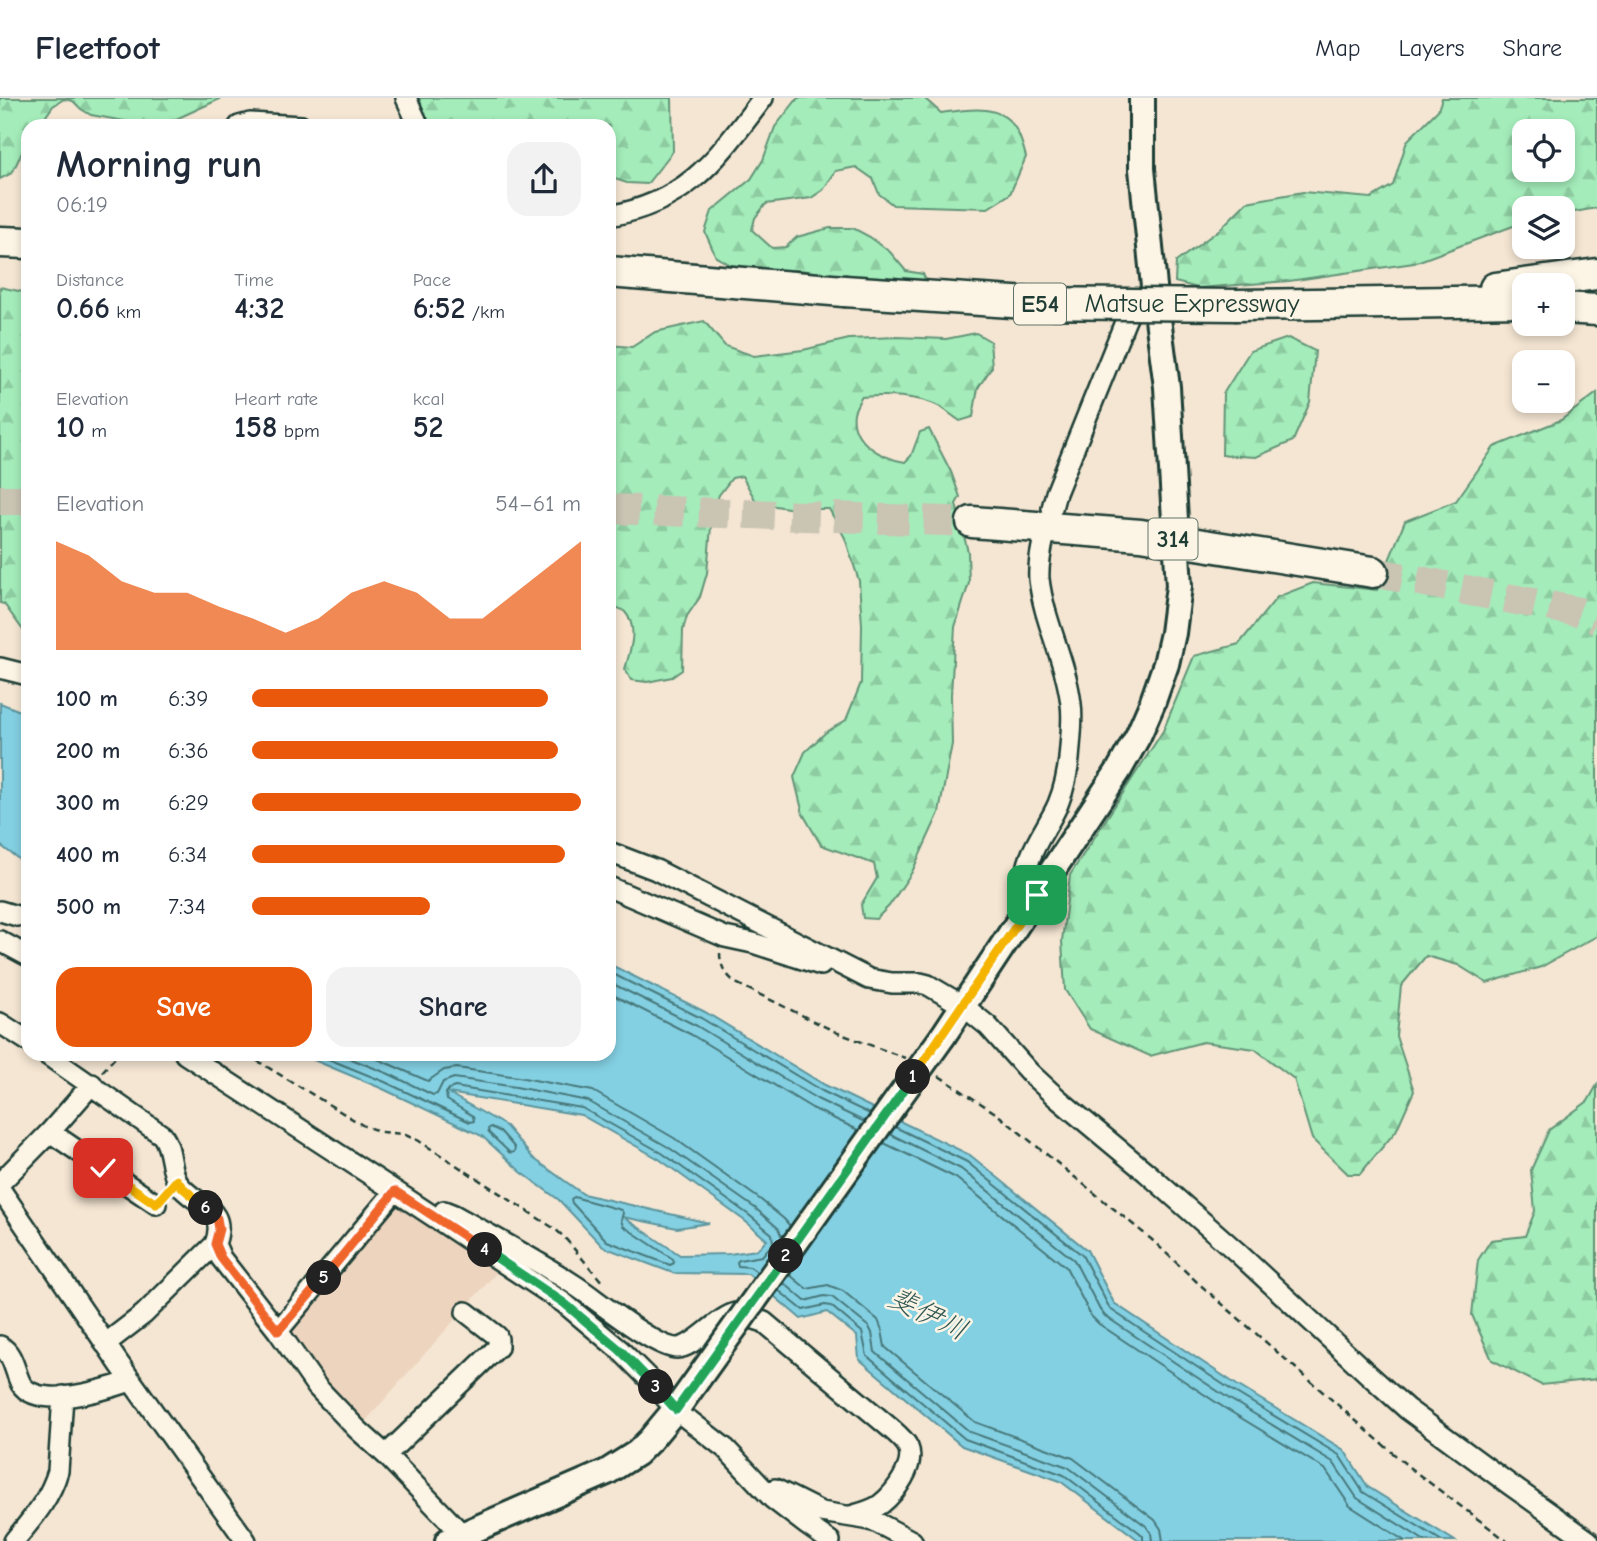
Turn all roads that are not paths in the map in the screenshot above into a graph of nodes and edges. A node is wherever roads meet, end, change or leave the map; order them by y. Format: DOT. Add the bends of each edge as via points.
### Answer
graph roads {
  1 [pos="406,98"];
  2 [pos="763,98"];
  3 [pos="1142,98"];
  4 [pos="416,119"];
  5 [pos="616,215"];
  6 [pos="0,242"];
  7 [pos="21,243"];
  8 [pos="616,273"];
  9 [pos="1597,274"];
  10 [pos="1155,296"];
  11 [pos="1597,299"];
  12 [pos="1575,300"];
  13 [pos="1387,302"];
  14 [pos="1512,303"];
  15 [pos="1575,308"];
  16 [pos="1597,310"];
  17 [pos="1052,508"];
  18 [pos="972,522"];
  19 [pos="1044,537"];
  20 [pos="1177,539"];
  21 [pos="1373,572"];
  22 [pos="0,668"];
  23 [pos="21,674"];
  24 [pos="616,855"];
  25 [pos="616,890"];
  26 [pos="1037,895"];
  27 [pos="0,942"];
  28 [pos="21,952"];
  29 [pos="842,966"];
  30 [pos="962,1006"];
  31 [pos="0,1023"];
  32 [pos="21,1036"];
  33 [pos="57,1061"];
  34 [pos="196,1061"];
  35 [pos="92,1084"];
  36 [pos="50,1132"];
  37 [pos="177,1180"];
  38 [pos="0,1183"];
  39 [pos="0,1189"];
  40 [pos="395,1191"];
  41 [pos="434,1216"];
  42 [pos="215,1244"];
  43 [pos="466,1312"];
  44 [pos="278,1331"];
  45 [pos="105,1344"];
  46 [pos="0,1346"];
  47 [pos="131,1381"];
  48 [pos="64,1396"];
  49 [pos="678,1407"];
  50 [pos="386,1455"];
  51 [pos="755,1479"];
  52 [pos="851,1516"];
  53 [pos="455,1538"];
  54 [pos="15,1541"];
  55 [pos="246,1541"];
  56 [pos="830,1541"];
  57 [pos="912,1541"];
  58 [pos="1589,1541"];
  1 -- 4 [label="street"];
  2 -- 5 [label="street" via="718,157 694,180 642,209"];
  3 -- 10 [label="main road" via="1142,170"];
  6 -- 7 [label="highway"];
  8 -- 13 [label="highway, Matsue Expressway / E54, bridge" via="1028,303"];
  9 -- 13 [label="highway"];
  10 -- 17 [label="street" via="1131,309"];
  10 -- 20 [label="main road" via="1167,387"];
  11 -- 12 [label="highway"];
  13 -- 14 [label="highway, Matsue Expressway / E54"];
  15 -- 16 [label="highway"];
  18 -- 20 [label="highway, 314"];
  19 -- 26 [label="street" via="1039,579 1066,681 1072,724 1059,802 1026,873 1027,888"];
  20 -- 21 [label="highway, 314"];
  20 -- 26 [label="main road" via="1179,586 1173,633 1152,704 1119,770"];
  22 -- 23 [label="street"];
  24 -- 29 [label="street" via="656,870"];
  25 -- 29 [label="street" via="725,937 836,969"];
  26 -- 30 [label="main road"];
  27 -- 28 [label="street"];
  29 -- 30 [label="street" via="869,979 928,985"];
  30 -- 49 [label="main road, bridge"];
  30 -- 58 [label="street" via="988,1026 1057,1098 1238,1253 1408,1409"];
  31 -- 32 [label="street"];
  33 -- 35 [label="street"];
  34 -- 40 [label="street"];
  35 -- 36 [label="street"];
  35 -- 37 [label="street" via="162,1135"];
  36 -- 37 [label="street" via="153,1208"];
  36 -- 38 [label="street"];
  37 -- 42 [label="street" via="217,1218"];
  39 -- 45 [label="street"];
  40 -- 41 [label="street"];
  40 -- 44 [label="street"];
  41 -- 49 [label="street" via="564,1303"];
  41 -- 52 [label="street" via="439,1212 454,1215 672,1347 689,1345 730,1314 764,1322 907,1445 909,1466 890,1495 880,1505"];
  42 -- 44 [label="street"];
  42 -- 45 [label="street" via="144,1314"];
  43 -- 50 [label="street" via="497,1336 498,1346"];
  44 -- 50 [label="street" via="317,1387"];
  45 -- 47 [label="street"];
  46 -- 48 [label="street" via="25,1388 40,1396"];
  47 -- 48 [label="street"];
  47 -- 55 [label="street"];
  48 -- 54 [label="street" via="56,1479"];
  49 -- 51 [label="street"];
  49 -- 53 [label="main road" via="637,1453 607,1472"];
  50 -- 53 [label="street"];
  51 -- 52 [label="street" via="821,1512"];
  51 -- 56 [label="street" via="773,1499"];
  52 -- 57 [label="street" via="876,1522"];
}
